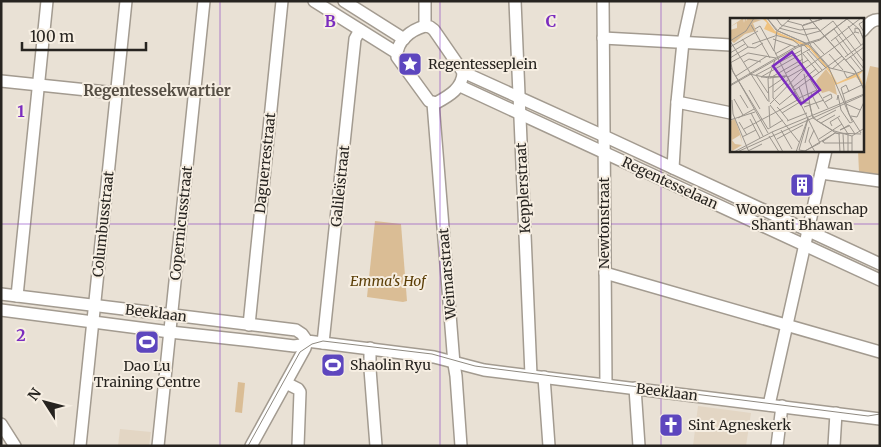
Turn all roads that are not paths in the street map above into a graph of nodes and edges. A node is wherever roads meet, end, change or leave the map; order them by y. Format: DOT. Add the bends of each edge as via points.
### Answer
graph roads {
  1 [pos="47,1"];
  2 [pos="126,1"];
  3 [pos="204,1"];
  4 [pos="282,1"];
  5 [pos="314,1"];
  6 [pos="344,1"];
  7 [pos="425,1"];
  8 [pos="515,1"];
  9 [pos="603,1"];
  10 [pos="692,1"];
  11 [pos="880,20"];
  12 [pos="425,26"];
  13 [pos="864,29"];
  14 [pos="360,30"];
  15 [pos="603,38"];
  16 [pos="404,39"];
  17 [pos="683,42"];
  18 [pos="730,45"];
  19 [pos="397,53"];
  20 [pos="463,72"];
  21 [pos="1,81"];
  22 [pos="39,84"];
  23 [pos="460,86"];
  24 [pos="116,93"];
  25 [pos="520,97"];
  26 [pos="677,102"];
  27 [pos="433,103"];
  28 [pos="730,113"];
  29 [pos="520,114"];
  30 [pos="604,136"];
  31 [pos="826,151"];
  32 [pos="604,153"];
  33 [pos="673,168"];
  34 [pos="821,173"];
  35 [pos="880,181"];
  36 [pos="808,231"];
  37 [pos="804,245"];
  38 [pos="880,264"];
  39 [pos="605,273"];
  40 [pos="880,280"];
  41 [pos="1,294"];
  42 [pos="17,296"];
  43 [pos="94,306"];
  44 [pos="1,310"];
  45 [pos="171,315"];
  46 [pos="92,323"];
  47 [pos="249,324"];
  48 [pos="786,325"];
  49 [pos="170,332"];
  50 [pos="307,341"];
  51 [pos="323,343"];
  52 [pos="376,349"];
  53 [pos="880,352"];
  54 [pos="454,362"];
  55 [pos="531,375"];
  56 [pos="544,377"];
  57 [pos="286,382"];
  58 [pos="606,385"];
  59 [pos="635,388"];
  60 [pos="769,405"];
  61 [pos="782,406"];
  62 [pos="836,413"];
  63 [pos="880,419"];
  64 [pos="1,424"];
  65 [pos="9,442"];
  66 [pos="80,446"];
  67 [pos="158,446"];
  68 [pos="251,446"];
  69 [pos="298,446"];
  70 [pos="376,446"];
  71 [pos="461,446"];
  72 [pos="549,446"];
  73 [pos="640,446"];
  74 [pos="777,446"];
  75 [pos="834,446"];
  1 -- 22 [label="street"];
  2 -- 24 [label="street, Columbusstraat"];
  3 -- 45 [label="street, Copernicusstraat"];
  4 -- 47 [label="street, Daguerrestraat"];
  5 -- 14 [label="street"];
  6 -- 16 [label="street"];
  7 -- 12 [label="street"];
  8 -- 25 [label="street, Kepplerstraat"];
  9 -- 15 [label="street, Newtonstraat"];
  10 -- 17 [label="street"];
  11 -- 13 [label="street" via="876,19"];
  12 -- 16 [label="street" via="415,29"];
  12 -- 20 [label="street" via="434,30"];
  14 -- 19 [label="street"];
  14 -- 51 [label="street, Galileïstraat" via="355,39"];
  15 -- 17 [label="street"];
  15 -- 30 [label="street, Newtonstraat"];
  16 -- 19 [label="street"];
  17 -- 18 [label="street"];
  17 -- 26 [label="street"];
  19 -- 27 [label="street"];
  20 -- 23 [label="street"];
  20 -- 25 [label="street, Regentesselaan"];
  21 -- 22 [label="street"];
  22 -- 24 [label="street"];
  22 -- 42 [label="street"];
  23 -- 27 [label="street"];
  23 -- 29 [label="street, Regentesselaan"];
  24 -- 43 [label="street, Columbusstraat"];
  25 -- 29 [label="street, Kepplerstraat"];
  25 -- 30 [label="street, Regentesselaan"];
  26 -- 28 [label="street"];
  26 -- 33 [label="street"];
  27 -- 54 [label="street, Weimarstraat"];
  29 -- 32 [label="street, Regentesselaan"];
  29 -- 55 [label="street, Kepplerstraat"];
  30 -- 32 [label="street, Newtonstraat"];
  30 -- 33 [label="street, Regentesselaan"];
  31 -- 34 [label="street"];
  32 -- 37 [label="street, Regentesselaan"];
  32 -- 39 [label="street, Newtonstraat"];
  33 -- 36 [label="street, Regentesselaan"];
  34 -- 35 [label="street"];
  34 -- 36 [label="street"];
  36 -- 37 [label="street"];
  36 -- 38 [label="street, Regentesselaan"];
  37 -- 40 [label="street, Regentesselaan"];
  37 -- 48 [label="street"];
  39 -- 48 [label="street"];
  39 -- 58 [label="street, Newtonstraat"];
  41 -- 42 [label="street, Beeklaan"];
  42 -- 43 [label="street, Beeklaan"];
  43 -- 45 [label="street, Beeklaan"];
  43 -- 46 [label="street, Columbusstraat"];
  44 -- 46 [label="street, Beeklaan"];
  45 -- 47 [label="street, Beeklaan"];
  45 -- 49 [label="street, Copernicusstraat"];
  46 -- 49 [label="street, Beeklaan"];
  46 -- 66 [label="street, Columbusstraat"];
  47 -- 50 [label="street, Beeklaan" via="296,330"];
  48 -- 53 [label="street"];
  48 -- 60 [label="street"];
  49 -- 50 [label="street, Beeklaan" via="294,346"];
  49 -- 67 [label="street, Copernicusstraat"];
  50 -- 51 [label="street, Beeklaan"];
  50 -- 57 [label="street"];
  51 -- 52 [label="street, Beeklaan"];
  52 -- 54 [label="street, Beeklaan" via="400,345 441,350"];
  52 -- 70 [label="street" via="370,369"];
  54 -- 55 [label="street, Beeklaan" via="484,370"];
  54 -- 71 [label="street, Weimarstraat"];
  55 -- 56 [label="street, Beeklaan"];
  56 -- 58 [label="street, Beeklaan"];
  56 -- 72 [label="street"];
  57 -- 68 [label="street"];
  57 -- 69 [label="street" via="300,392"];
  58 -- 59 [label="street, Beeklaan"];
  59 -- 60 [label="street, Beeklaan"];
  59 -- 73 [label="street"];
  60 -- 61 [label="street, Beeklaan"];
  61 -- 62 [label="street, Beeklaan"];
  61 -- 74 [label="street"];
  62 -- 63 [label="street, Beeklaan"];
  62 -- 75 [label="street"];
  64 -- 65 [label="street"];
}
